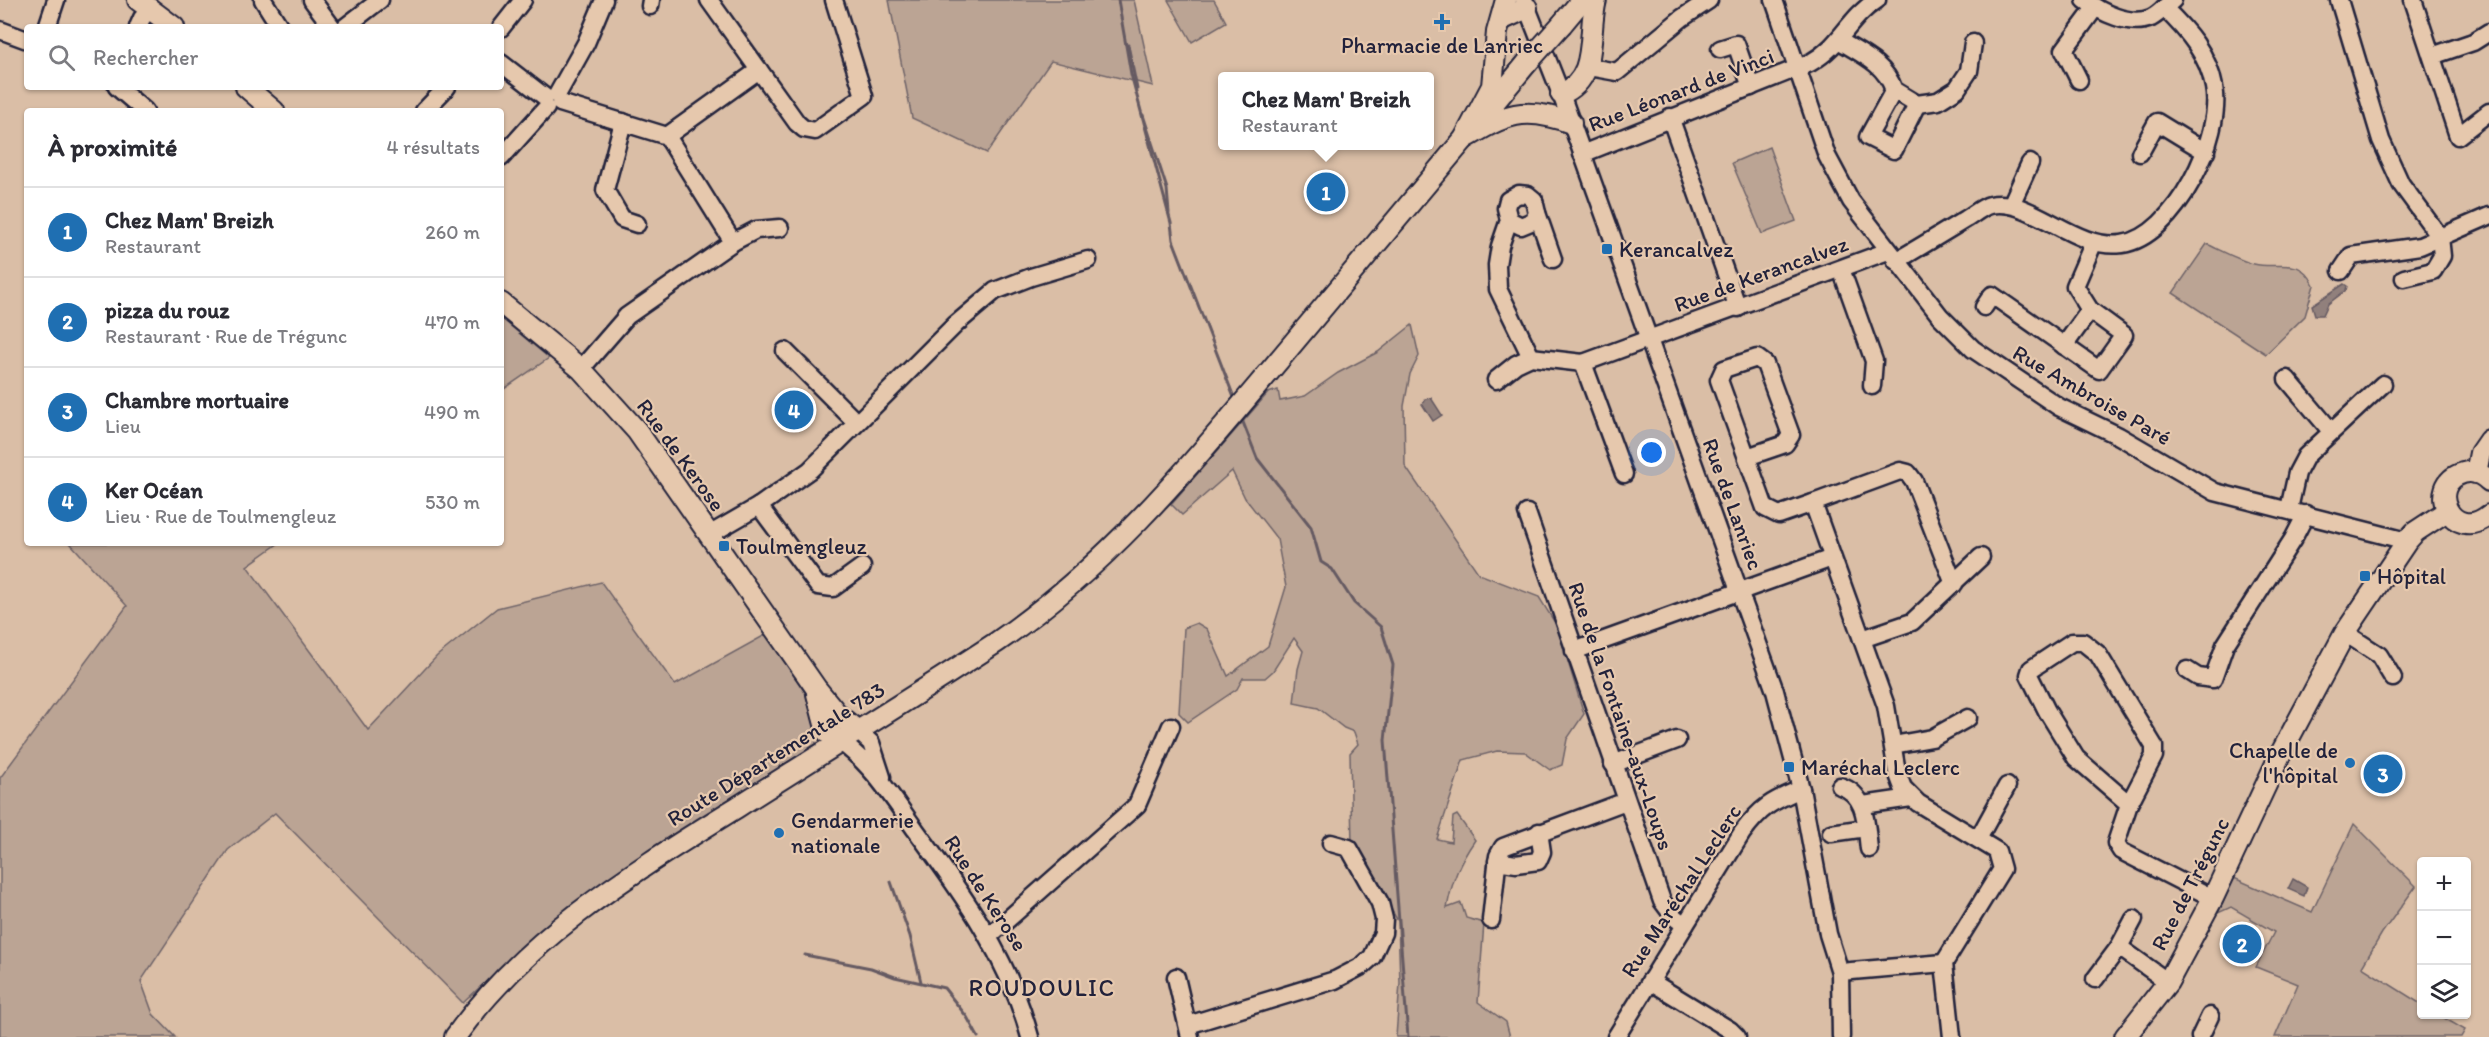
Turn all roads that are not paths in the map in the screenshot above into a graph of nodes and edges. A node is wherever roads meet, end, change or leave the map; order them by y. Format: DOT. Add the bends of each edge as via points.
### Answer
graph roads {
  1 [pos="56,0"];
  2 [pos="262,0"];
  3 [pos="312,0"];
  4 [pos="380,0"];
  5 [pos="523,0"];
  6 [pos="604,0"];
  7 [pos="709,0"];
  8 [pos="834,0"];
  9 [pos="1506,0"];
  10 [pos="1582,0"];
  11 [pos="1596,0"];
  12 [pos="1709,0"];
  13 [pos="1774,0"];
  14 [pos="1876,0"];
  15 [pos="2339,0"];
  16 [pos="2413,0"];
  17 [pos="147,3"];
  18 [pos="1526,4"];
  19 [pos="2090,4"];
  20 [pos="2168,4"];
  21 [pos="1500,20"];
  22 [pos="48,24"];
  23 [pos="139,24"];
  24 [pos="171,24"];
  25 [pos="278,24"];
  26 [pos="330,24"];
  27 [pos="349,24"];
  28 [pos="504,24"];
  29 [pos="0,30"];
  30 [pos="2489,33"];
  31 [pos="24,39"];
  32 [pos="1840,41"];
  33 [pos="1973,43"];
  34 [pos="1720,49"];
  35 [pos="2432,56"];
  36 [pos="504,65"];
  37 [pos="1589,67"];
  38 [pos="759,70"];
  39 [pos="1796,70"];
  40 [pos="2079,80"];
  41 [pos="1751,87"];
  42 [pos="120,90"];
  43 [pos="256,90"];
  44 [pos="444,90"];
  45 [pos="1893,90"];
  46 [pos="1561,94"];
  47 [pos="552,101"];
  48 [pos="1917,104"];
  49 [pos="142,108"];
  50 [pos="271,108"];
  51 [pos="427,108"];
  52 [pos="2489,112"];
  53 [pos="1670,117"];
  54 [pos="623,122"];
  55 [pos="1571,123"];
  56 [pos="667,136"];
  57 [pos="1464,139"];
  58 [pos="2206,152"];
  59 [pos="2140,153"];
  60 [pos="1582,154"];
  61 [pos="504,156"];
  62 [pos="2030,163"];
  63 [pos="2012,205"];
  64 [pos="1537,213"];
  65 [pos="2489,216"];
  66 [pos="1509,220"];
  67 [pos="637,224"];
  68 [pos="780,228"];
  69 [pos="2440,237"];
  70 [pos="733,242"];
  71 [pos="2093,244"];
  72 [pos="1892,256"];
  73 [pos="1553,259"];
  74 [pos="1088,260"];
  75 [pos="1840,269"];
  76 [pos="2341,271"];
  77 [pos="2404,278"];
  78 [pos="504,305"];
  79 [pos="1984,307"];
  80 [pos="1738,308"];
  81 [pos="2090,310"];
  82 [pos="1649,339"];
  83 [pos="2064,346"];
  84 [pos="785,351"];
  85 [pos="1531,357"];
  86 [pos="1583,363"];
  87 [pos="581,369"];
  88 [pos="2287,379"];
  89 [pos="1496,380"];
  90 [pos="2383,384"];
  91 [pos="1872,386"];
  92 [pos="856,422"];
  93 [pos="2331,431"];
  94 [pos="2489,440"];
  95 [pos="1747,457"];
  96 [pos="1624,474"];
  97 [pos="2482,477"];
  98 [pos="1813,503"];
  99 [pos="759,507"];
  100 [pos="2289,509"];
  101 [pos="2447,511"];
  102 [pos="1527,513"];
  103 [pos="2306,514"];
  104 [pos="2489,515"];
  105 [pos="709,535"];
  106 [pos="2407,541"];
  107 [pos="1981,557"];
  108 [pos="1832,558"];
  109 [pos="862,567"];
  110 [pos="1954,584"];
  111 [pos="1741,592"];
  112 [pos="2345,633"];
  113 [pos="1862,639"];
  114 [pos="1574,651"];
  115 [pos="2187,670"];
  116 [pos="2393,678"];
  117 [pos="816,688"];
  118 [pos="1968,718"];
  119 [pos="1171,726"];
  120 [pos="858,731"];
  121 [pos="1677,740"];
  122 [pos="841,742"];
  123 [pos="1893,745"];
  124 [pos="1613,764"];
  125 [pos="884,784"];
  126 [pos="2007,786"];
  127 [pos="1845,787"];
  128 [pos="1801,789"];
  129 [pos="1911,798"];
  130 [pos="1626,801"];
  131 [pos="2129,804"];
  132 [pos="1863,805"];
  133 [pos="1866,828"];
  134 [pos="1539,832"];
  135 [pos="1831,833"];
  136 [pos="1978,839"];
  137 [pos="1331,843"];
  138 [pos="1869,849"];
  139 [pos="1497,861"];
  140 [pos="2213,898"];
  141 [pos="2134,919"];
  142 [pos="1491,920"];
  143 [pos="1685,925"];
  144 [pos="989,936"];
  145 [pos="2119,947"];
  146 [pos="1944,963"];
  147 [pos="1840,972"];
  148 [pos="1176,977"];
  149 [pos="2095,979"];
  150 [pos="1650,981"];
  151 [pos="2168,982"];
  152 [pos="2210,1016"];
  153 [pos="1189,1031"];
  154 [pos="455,1037"];
  155 [pos="1030,1037"];
  156 [pos="1616,1037"];
  157 [pos="1737,1037"];
  158 [pos="1841,1037"];
  159 [pos="1952,1037"];
  160 [pos="2125,1037"];
  161 [pos="2200,1037"];
  1 -- 22 [label="street"];
  2 -- 25 [label="street"];
  3 -- 26 [label="street"];
  4 -- 27 [label="street"];
  5 -- 28 [label="street"];
  6 -- 47 [label="street" via="586,44"];
  7 -- 38 [label="street"];
  8 -- 38 [label="street" via="864,96 815,131 804,129"];
  9 -- 21 [label="main road"];
  10 -- 57 [label="main road, bridge"];
  11 -- 37 [label="main road"];
  12 -- 37 [label="street" via="1617,72"];
  13 -- 39 [label="street, Rue Ambroise Paré"];
  14 -- 32 [label="street, Rue Léonard de Vinci" via="1861,10"];
  15 -- 69 [label="street" via="2381,140 2401,184"];
  16 -- 35 [label="street"];
  17 -- 23 [label="street"];
  17 -- 24 [label="main road"];
  18 -- 21 [label="main road"];
  18 -- 46 [label="street, Rue de Lanriec"];
  19 -- 20 [label="street" via="2123,19 2150,19"];
  19 -- 40 [label="street" via="2064,50"];
  20 -- 58 [label="street" via="2192,35 2214,88 2215,118"];
  21 -- 57 [label="main road" via="1492,86"];
  29 -- 31 [label="street"];
  30 -- 35 [label="street"];
  32 -- 39 [label="street, Rue Léonard de Vinci" via="1824,56"];
  32 -- 45 [label="street" via="1888,74"];
  33 -- 48 [label="street" via="1969,71 1957,89 1938,100"];
  34 -- 41 [label="street" via="1736,44"];
  35 -- 52 [label="street" via="2458,136"];
  36 -- 47 [label="street"];
  37 -- 46 [label="main road" via="1570,91"];
  38 -- 56 [label="street"];
  39 -- 41 [label="street, Rue Léonard de Vinci"];
  39 -- 72 [label="street, Rue Ambroise Paré" via="1827,156 1851,201"];
  41 -- 53 [label="street, Rue Léonard de Vinci"];
  42 -- 49 [label="street"];
  43 -- 50 [label="main road"];
  44 -- 51 [label="street"];
  45 -- 48 [label="street"];
  45 -- 48 [label="street" via="1868,137 1894,150"];
  46 -- 55 [label="street, Rue de Lanriec"];
  47 -- 54 [label="street"];
  47 -- 61 [label="street"];
  53 -- 60 [label="street, Rue Léonard de Vinci"];
  53 -- 80 [label="street"];
  54 -- 56 [label="street"];
  54 -- 67 [label="street" via="605,190 622,219"];
  55 -- 57 [label="main road" via="1536,112 1515,114 1498,118"];
  55 -- 60 [label="street, Rue de Lanriec"];
  56 -- 70 [label="street"];
  57 -- 120 [label="main road, Route Départementale 783" via="1129,532 1028,621"];
  58 -- 59 [label="street" via="2157,122"];
  58 -- 71 [label="street" via="2176,206 2149,233 2123,244"];
  60 -- 82 [label="street, Rue de Lanriec"];
  62 -- 63 [label="street"];
  63 -- 71 [label="street"];
  63 -- 72 [label="street, Rue de Kerancalvez" via="1989,205"];
  64 -- 66 [label="street" via="1527,225"];
  64 -- 66 [label="street" via="1534,200 1519,194 1506,205"];
  64 -- 73 [label="street"];
  65 -- 69 [label="street"];
  66 -- 85 [label="street" via="1500,246 1498,289"];
  68 -- 70 [label="street" via="756,230"];
  69 -- 76 [label="street" via="2420,246 2351,256"];
  69 -- 77 [label="street" via="2442,256 2433,271"];
  70 -- 87 [label="street" via="627,316"];
  71 -- 81 [label="street" via="2075,286"];
  72 -- 75 [label="street, Rue de Kerancalvez"];
  72 -- 100 [label="street, Rue Ambroise Paré" via="1940,316 1973,349 2059,407 2119,436 2216,492"];
  74 -- 92 [label="street" via="994,291"];
  75 -- 80 [label="street, Rue de Kerancalvez"];
  75 -- 91 [label="street" via="1874,362"];
  78 -- 87 [label="main road, Rue de Kerose"];
  79 -- 83 [label="street" via="1992,295"];
  80 -- 82 [label="street, Rue de Kerancalvez"];
  81 -- 83 [label="street"];
  81 -- 83 [label="street" via="2124,335 2099,370"];
  82 -- 86 [label="street, Rue de Kerancalvez"];
  82 -- 111 [label="street, Rue de Lanriec"];
  84 -- 92 [label="street"];
  85 -- 86 [label="street"];
  85 -- 89 [label="street"];
  86 -- 96 [label="street"];
  87 -- 105 [label="main road, Rue de Kerose" via="638,431"];
  88 -- 93 [label="street"];
  90 -- 93 [label="street"];
  92 -- 99 [label="street" via="810,470"];
  93 -- 100 [label="street" via="2306,456 2297,473"];
  94 -- 97 [label="main road" via="2480,453"];
  95 -- 95 [label="street" via="1785,444 1791,435 1765,364 1757,358 1724,369 1719,380"];
  95 -- 98 [label="street" via="1765,508 1771,513 1779,515"];
  97 -- 101 [label="main road" via="2460,474 2448,484 2444,500"];
  98 -- 108 [label="street"];
  98 -- 110 [label="street" via="1900,471 1908,474"];
  99 -- 105 [label="street"];
  99 -- 109 [label="street" via="819,586 833,588"];
  100 -- 103 [label="street, Rue Ambroise Paré"];
  101 -- 104 [label="main road" via="2465,524 2482,521"];
  101 -- 106 [label="main road, Rue de Trégunc"];
  102 -- 114 [label="street, Rue de la Fontaine-aux-Loups"];
  103 -- 106 [label="street, Rue Ambroise Paré"];
  103 -- 115 [label="street" via="2225,645 2213,679"];
  105 -- 117 [label="main road, Rue de Kerose"];
  106 -- 112 [label="main road, Rue de Trégunc"];
  107 -- 110 [label="street"];
  108 -- 111 [label="street"];
  108 -- 113 [label="street"];
  110 -- 113 [label="street" via="1912,622"];
  111 -- 114 [label="street"];
  111 -- 128 [label="street, Rue de Lanriec" via="1787,730"];
  112 -- 116 [label="street" via="2379,656"];
  112 -- 140 [label="main road, Rue de Trégunc" via="2280,755"];
  113 -- 123 [label="street" via="1886,706"];
  114 -- 124 [label="street, Rue de la Fontaine-aux-Loups"];
  117 -- 120 [label="main road, Rue de Kerose" via="839,716"];
  117 -- 122 [label="main road, Rue de Kerose" via="827,732"];
  118 -- 123 [label="street" via="1932,738"];
  119 -- 144 [label="street" via="1141,799 1131,811"];
  120 -- 122 [label="main road, Route Départementale 783"];
  120 -- 125 [label="street, Rue de Kerose" via="871,743"];
  121 -- 124 [label="street"];
  122 -- 125 [label="street, Rue de Kerose" via="863,758"];
  122 -- 154 [label="main road, Route Départementale 783" via="576,913 529,954"];
  123 -- 129 [label="street" via="1903,788"];
  124 -- 130 [label="street, Rue de la Fontaine-aux-Loups"];
  125 -- 144 [label="street, Rue de Kerose"];
  126 -- 136 [label="street"];
  127 -- 132 [label="street"];
  128 -- 143 [label="street, Rue Maréchal Leclerc" via="1760,810 1742,832"];
  128 -- 147 [label="street, Rue de Lanriec" via="1828,934"];
  129 -- 132 [label="street"];
  129 -- 136 [label="street"];
  130 -- 134 [label="street"];
  130 -- 143 [label="street, Rue de la Fontaine-aux-Loups" via="1662,901"];
  131 -- 131 [label="street" via="2076,758 2029,675 2031,669 2072,642 2083,642 2098,654 2154,746 2154,756"];
  131 -- 140 [label="street" via="2116,843 2121,851"];
  132 -- 133 [label="street"];
  133 -- 135 [label="street"];
  133 -- 138 [label="street"];
  134 -- 139 [label="street" via="1511,842 1500,851"];
  134 -- 139 [label="street" via="1542,852 1538,861"];
  136 -- 146 [label="street" via="1997,851 2002,869"];
  137 -- 153 [label="street" via="1349,848 1380,903 1383,933 1372,957 1335,980"];
  139 -- 142 [label="street"];
  140 -- 151 [label="main road, Rue de Trégunc"];
  141 -- 145 [label="street"];
  143 -- 150 [label="street, Rue Maréchal Leclerc"];
  144 -- 155 [label="street, Rue de Kerose" via="1013,984"];
  145 -- 149 [label="street"];
  145 -- 151 [label="street"];
  146 -- 147 [label="street"];
  146 -- 159 [label="street"];
  147 -- 158 [label="street, Rue de Lanriec"];
  148 -- 153 [label="street"];
  150 -- 156 [label="street, Rue Maréchal Leclerc"];
  150 -- 157 [label="street"];
  151 -- 160 [label="main road, Rue de Trégunc"];
  152 -- 161 [label="street"];
}
